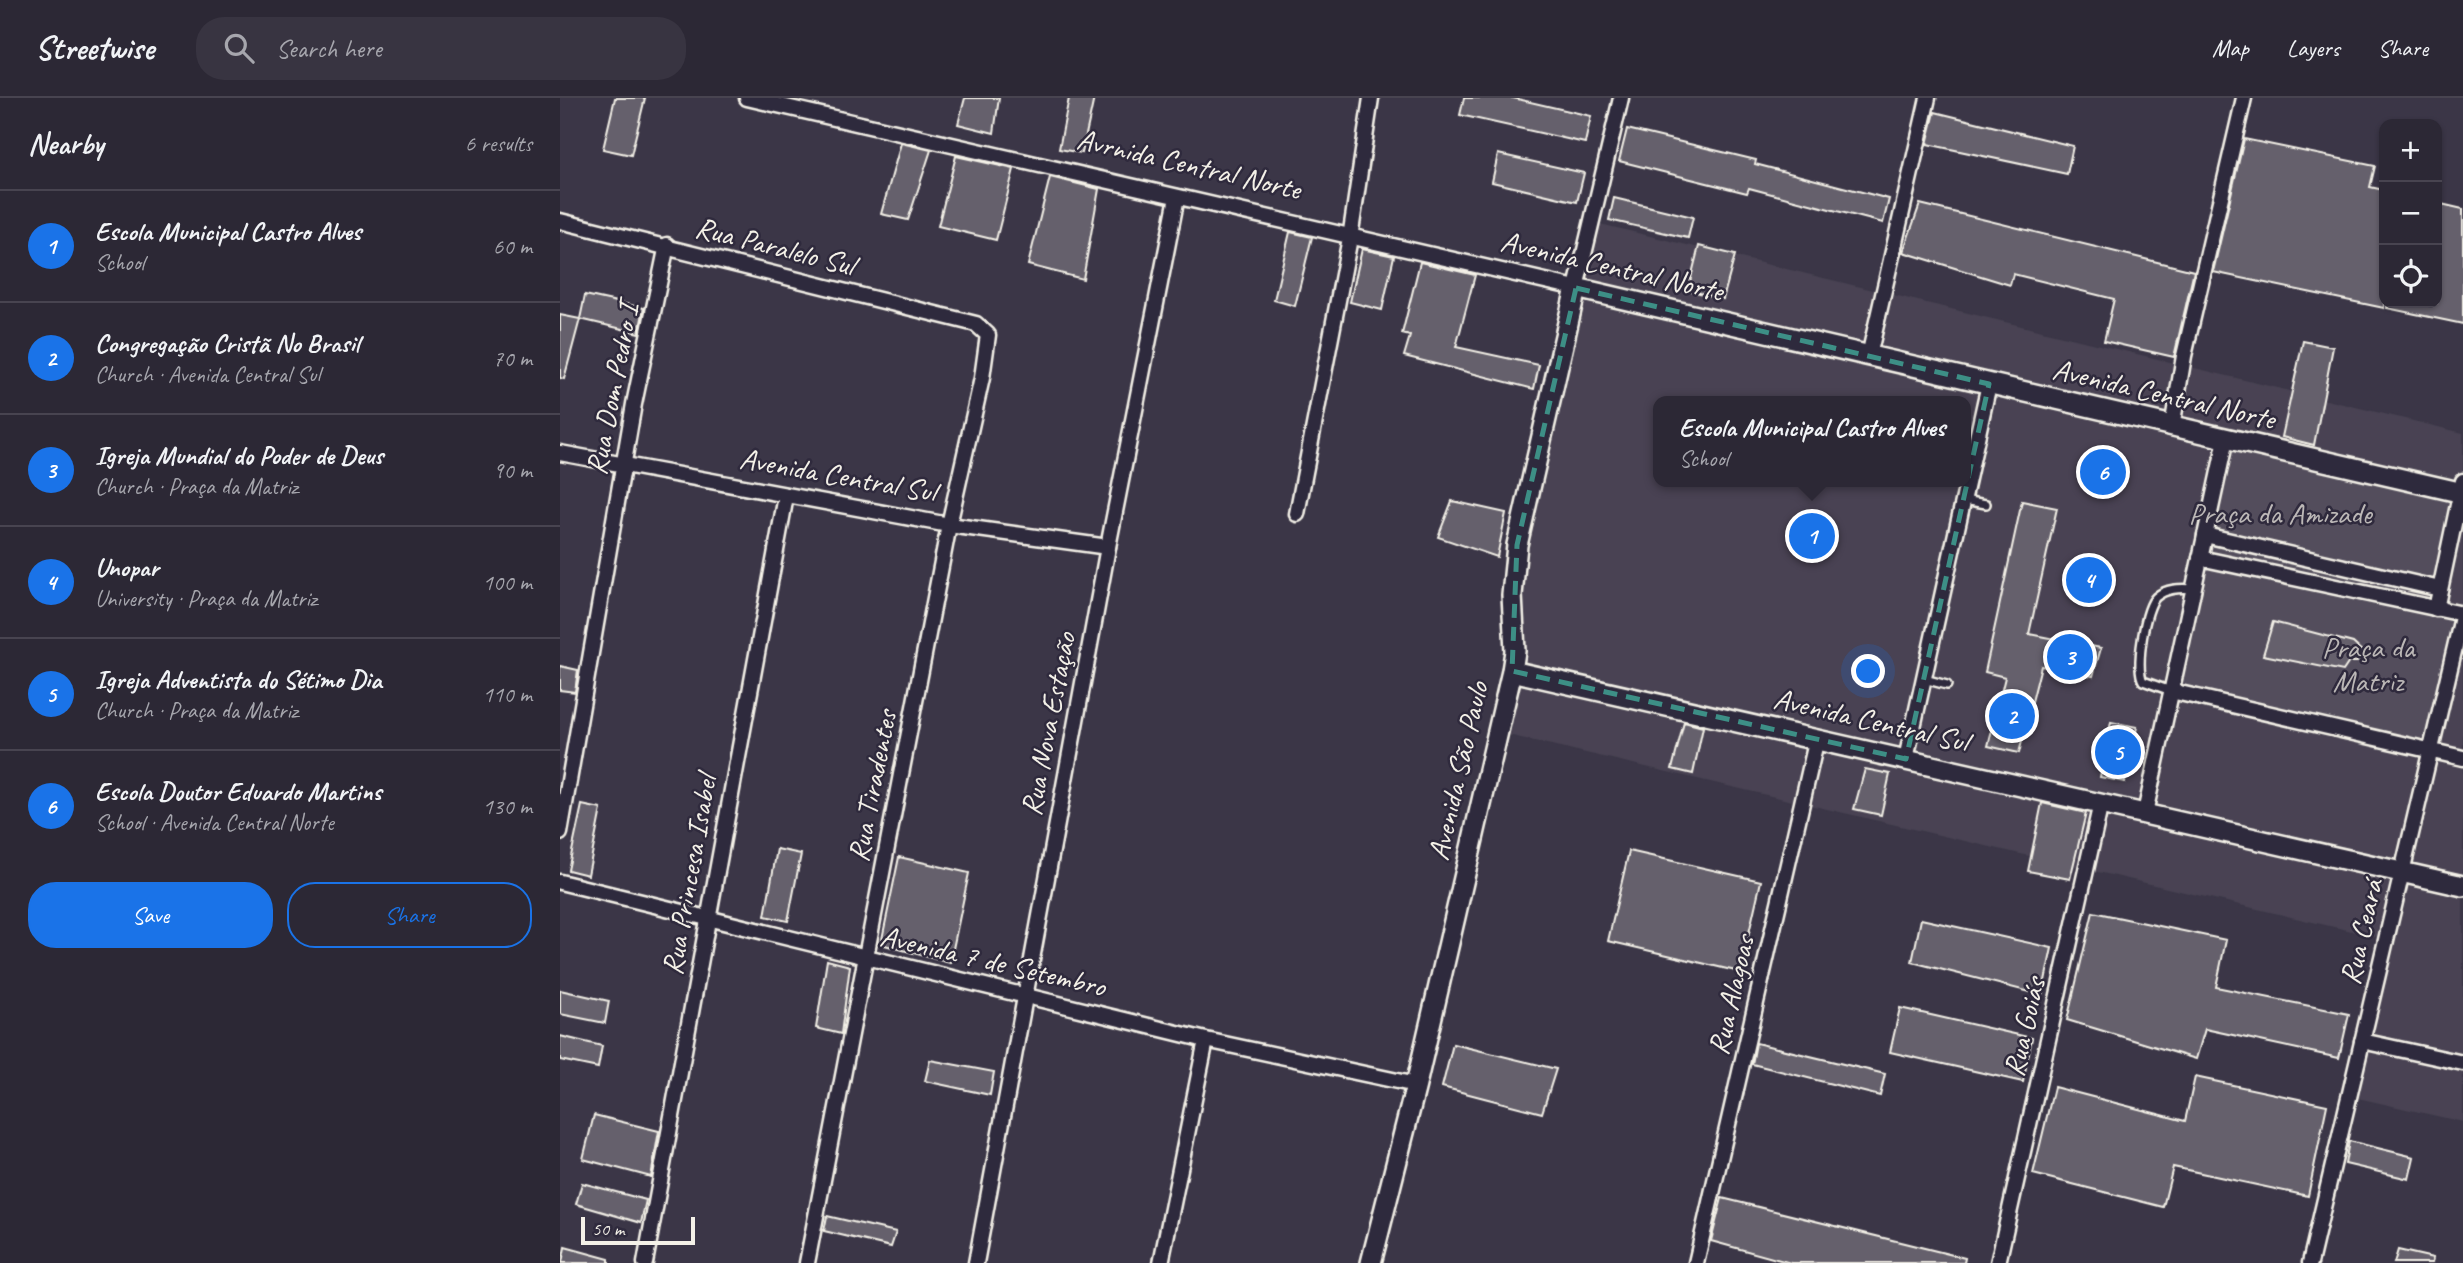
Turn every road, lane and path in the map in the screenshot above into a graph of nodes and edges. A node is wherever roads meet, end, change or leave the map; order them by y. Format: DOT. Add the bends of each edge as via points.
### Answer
graph roads {
  1 [pos="747,98"];
  2 [pos="788,98"];
  3 [pos="1371,98"];
  4 [pos="1621,98"];
  5 [pos="1627,98"];
  6 [pos="1928,98"];
  7 [pos="2244,98"];
  8 [pos="1177,197"];
  9 [pos="560,220"];
  10 [pos="1351,233"];
  11 [pos="667,245"];
  12 [pos="1578,286"];
  13 [pos="976,324"];
  14 [pos="1869,356"];
  15 [pos="1989,384"];
  16 [pos="2172,427"];
  17 [pos="2226,439"];
  18 [pos="560,453"];
  19 [pos="1971,464"];
  20 [pos="624,466"];
  21 [pos="1966,487"];
  22 [pos="2462,489"];
  23 [pos="786,496"];
  24 [pos="1963,500"];
  25 [pos="1986,504"];
  26 [pos="1297,514"];
  27 [pos="949,525"];
  28 [pos="2205,536"];
  29 [pos="1108,547"];
  30 [pos="2200,558"];
  31 [pos="2194,589"];
  32 [pos="2440,589"];
  33 [pos="2436,609"];
  34 [pos="2463,613"];
  35 [pos="1512,671"];
  36 [pos="1923,679"];
  37 [pos="1947,685"];
  38 [pos="2171,691"];
  39 [pos="1816,738"];
  40 [pos="2431,750"];
  41 [pos="2463,758"];
  42 [pos="1906,759"];
  43 [pos="2101,803"];
  44 [pos="2145,813"];
  45 [pos="560,833"];
  46 [pos="2402,872"];
  47 [pos="560,882"];
  48 [pos="2463,886"];
  49 [pos="707,919"];
  50 [pos="866,958"];
  51 [pos="1023,995"];
  52 [pos="1206,1040"];
  53 [pos="2362,1041"];
  54 [pos="2463,1063"];
  55 [pos="1416,1085"];
  56 [pos="645,1263"];
  57 [pos="807,1263"];
  58 [pos="976,1263"];
  59 [pos="1161,1263"];
  60 [pos="1371,1263"];
  61 [pos="1696,1263"];
  62 [pos="1998,1263"];
  63 [pos="2310,1263"];
  1 -- 8 [label="street, Avenida Central Norte"];
  2 -- 10 [label="street, Avrnida Central Norte"];
  3 -- 10 [label="street"];
  4 -- 12 [label="street"];
  5 -- 12 [label="street"];
  6 -- 14 [label="street"];
  7 -- 16 [label="street"];
  8 -- 10 [label="street, Avenida Central Norte"];
  8 -- 29 [label="street, Rua Nova Estação"];
  9 -- 11 [label="street, Rua Paralelo Sul"];
  10 -- 12 [label="street, Avenida Central Norte"];
  10 -- 26 [label="street"];
  11 -- 13 [label="street, Rua Paralelo Sul"];
  11 -- 20 [label="street, Rua Dom Pedro I"];
  12 -- 14 [label="main road, Avenida Central Norte"];
  12 -- 35 [label="main road, Avenida São Paulo" via="1517,545"];
  13 -- 27 [label="street, Rua Tiradentes" via="985,330 988,344"];
  14 -- 15 [label="main road, Avenida Central Norte"];
  15 -- 16 [label="main road, Avenida Central Norte"];
  15 -- 19 [label="street"];
  16 -- 17 [label="main road, Avenida Central Norte"];
  17 -- 22 [label="main road, Avenida Central Norte"];
  17 -- 28 [label="street"];
  18 -- 20 [label="street, Avenida Central Sul"];
  20 -- 23 [label="street, Avenida Central Sul"];
  20 -- 45 [label="street, Rua Dom Pedro I"];
  21 -- 24 [label="street"];
  22 -- 32 [label="street"];
  23 -- 27 [label="street, Avenida Central Sul"];
  23 -- 49 [label="street, Rua Princesa Isabel"];
  24 -- 25 [label="lane"];
  24 -- 36 [label="street"];
  27 -- 29 [label="street, Avenida Central Sul"];
  27 -- 50 [label="street, Rua Tiradentes"];
  28 -- 30 [label="street"];
  28 -- 32 [label="street"];
  29 -- 51 [label="street, Rua Nova Estação"];
  30 -- 31 [label="street"];
  30 -- 33 [label="street"];
  31 -- 38 [label="street"];
  31 -- 38 [label="lane" via="2168,590 2153,599 2149,610 2140,677"];
  32 -- 33 [label="street"];
  33 -- 34 [label="street"];
  34 -- 40 [label="street, Rua Ceará"];
  35 -- 39 [label="main road, Avenida Central Sul"];
  35 -- 55 [label="main road, Avenida São Paulo"];
  36 -- 37 [label="lane"];
  36 -- 42 [label="street"];
  38 -- 40 [label="street"];
  38 -- 44 [label="street"];
  39 -- 42 [label="main road, Avenida Central Sul"];
  39 -- 61 [label="street, Rua Alagoas"];
  40 -- 41 [label="street"];
  40 -- 46 [label="street, Rua Ceará"];
  42 -- 43 [label="main road, Avenida Central Sul"];
  43 -- 44 [label="main road, Avenida Central Sul"];
  43 -- 62 [label="street, Rua Goiás"];
  44 -- 46 [label="main road, Avenida Central Sul"];
  46 -- 48 [label="main road, Avenida Central Sul"];
  46 -- 53 [label="street, Rua Ceará"];
  47 -- 49 [label="street, Avenida 7 de Setembro"];
  49 -- 50 [label="street, Avenida 7 de Setembro"];
  49 -- 56 [label="street, Rua Princesa Isabel"];
  50 -- 51 [label="street, Avenida 7 de Setembro"];
  50 -- 57 [label="street, Rua Tiradentes"];
  51 -- 52 [label="street, Avenida 7 de Setembro"];
  51 -- 58 [label="street, Rua Nova Estação"];
  52 -- 55 [label="street, Avenida 7 de Setembro"];
  52 -- 59 [label="street"];
  53 -- 54 [label="street"];
  53 -- 63 [label="street, Rua Ceará"];
  55 -- 60 [label="main road, Avenida São Paulo"];
}
